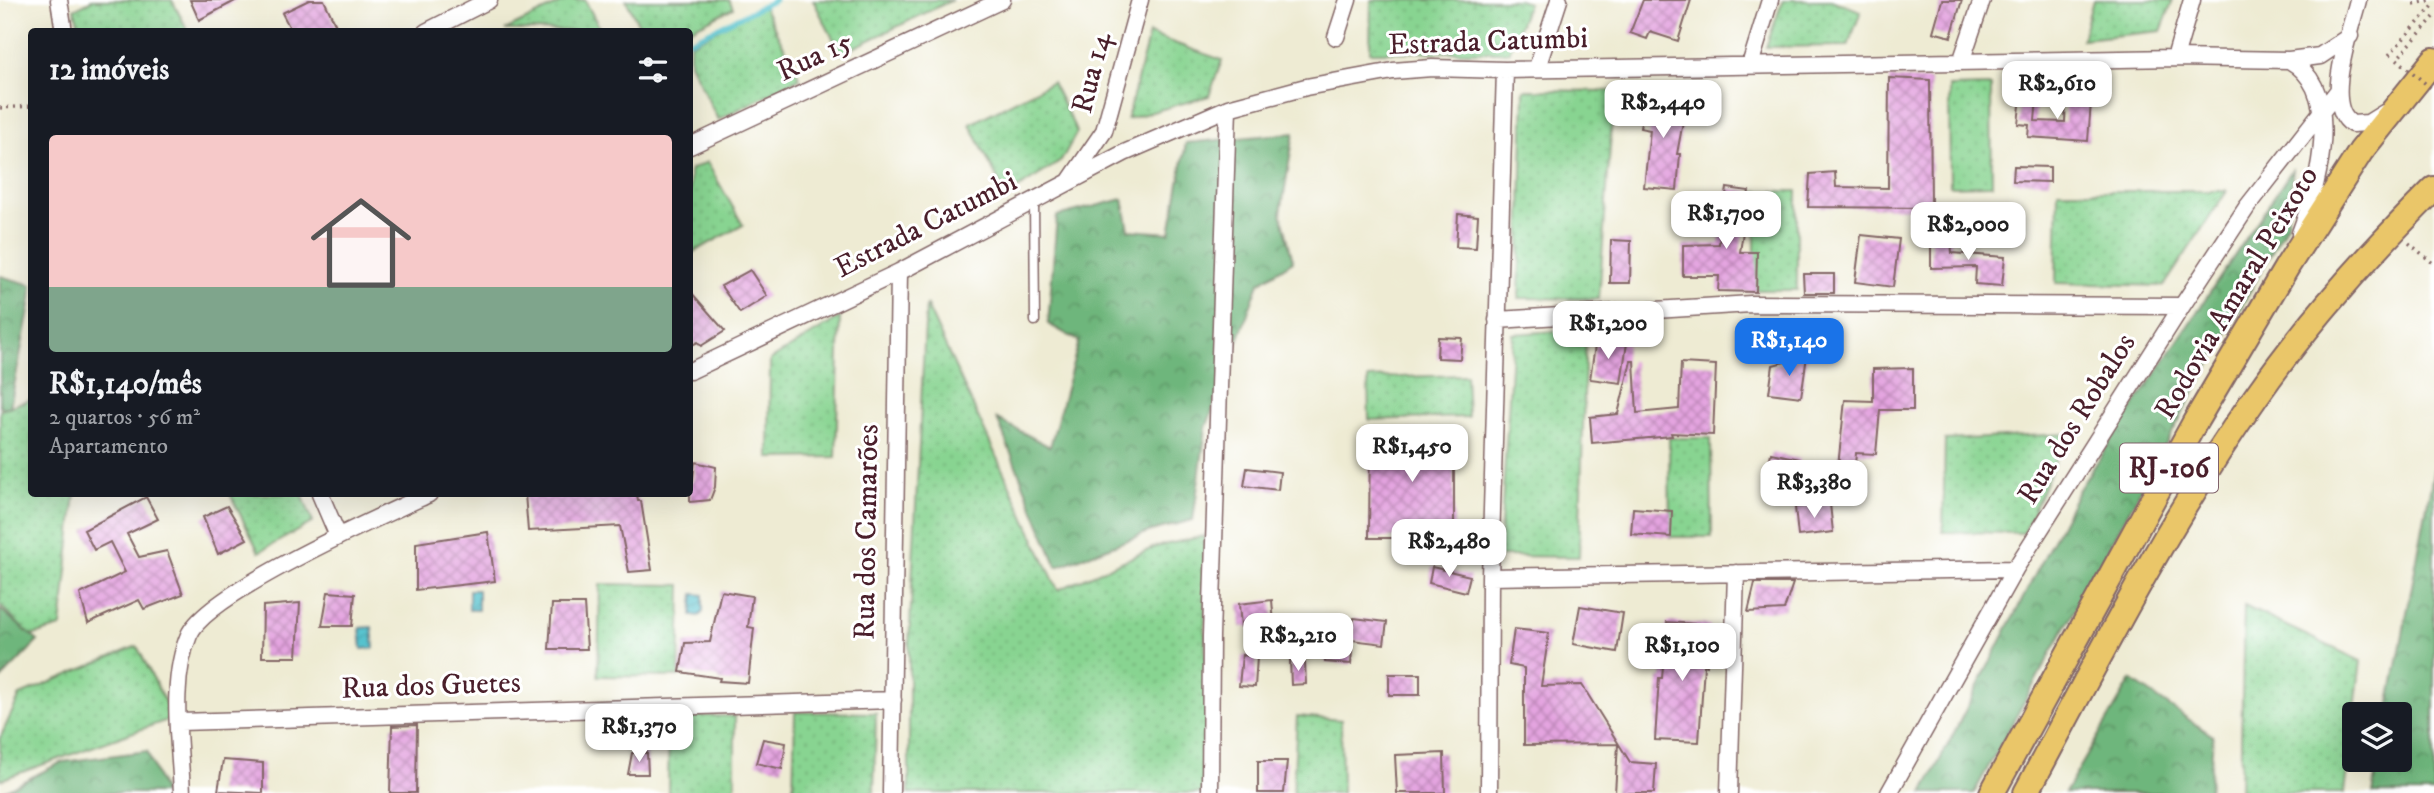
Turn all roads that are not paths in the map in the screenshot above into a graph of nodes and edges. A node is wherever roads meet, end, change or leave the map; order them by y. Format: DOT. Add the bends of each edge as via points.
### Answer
graph roads {
  1 [pos="59,0"];
  2 [pos="489,0"];
  3 [pos="1002,0"];
  4 [pos="1140,0"];
  5 [pos="1348,0"];
  6 [pos="1559,0"];
  7 [pos="1770,0"];
  8 [pos="1982,0"];
  9 [pos="2192,0"];
  10 [pos="2358,0"];
  11 [pos="63,28"];
  12 [pos="434,28"];
  13 [pos="2350,36"];
  14 [pos="1336,37"];
  15 [pos="2175,58"];
  16 [pos="2289,60"];
  17 [pos="2434,60"];
  18 [pos="1961,62"];
  19 [pos="1750,65"];
  20 [pos="1537,68"];
  21 [pos="1505,70"];
  22 [pos="2434,71"];
  23 [pos="2337,92"];
  24 [pos="2404,98"];
  25 [pos="1228,108"];
  26 [pos="2320,112"];
  27 [pos="1104,131"];
  28 [pos="693,145"];
  29 [pos="1124,153"];
  30 [pos="2434,171"];
  31 [pos="1068,184"];
  32 [pos="2434,189"];
  33 [pos="1034,201"];
  34 [pos="2287,265"];
  35 [pos="899,272"];
  36 [pos="2349,281"];
  37 [pos="2182,306"];
  38 [pos="1497,320"];
  39 [pos="1035,321"];
  40 [pos="693,370"];
  41 [pos="321,497"];
  42 [pos="422,497"];
  43 [pos="338,536"];
  44 [pos="2015,569"];
  45 [pos="1737,573"];
  46 [pos="1490,577"];
  47 [pos="893,700"];
  48 [pos="180,722"];
  49 [pos="182,793"];
  50 [pos="891,793"];
  51 [pos="1210,793"];
  52 [pos="1489,793"];
  53 [pos="1729,793"];
  54 [pos="1889,793"];
  55 [pos="1992,793"];
  56 [pos="2026,793"];
  1 -- 11 [label="street"];
  2 -- 12 [label="street"];
  3 -- 28 [label="street, Rua 15"];
  4 -- 27 [label="street, Rua 14"];
  5 -- 14 [label="street"];
  6 -- 20 [label="street"];
  7 -- 19 [label="street"];
  8 -- 18 [label="street"];
  9 -- 15 [label="street"];
  10 -- 13 [label="street"];
  13 -- 16 [label="street, Estrada Catumbi" via="2320,56"];
  13 -- 23 [label="street"];
  15 -- 16 [label="street, Estrada Catumbi"];
  15 -- 18 [label="street, Estrada Catumbi"];
  16 -- 26 [label="street" via="2311,78"];
  17 -- 24 [label="highway, Rodovia Amaral Peixoto / RJ-106"];
  18 -- 19 [label="street, Estrada Catumbi"];
  19 -- 20 [label="street, Estrada Catumbi"];
  20 -- 21 [label="street, Estrada Catumbi"];
  21 -- 25 [label="street, Estrada Catumbi" via="1393,71 1306,86"];
  21 -- 38 [label="street"];
  22 -- 24 [label="highway"];
  23 -- 24 [label="street" via="2341,115 2352,124 2368,123"];
  23 -- 26 [label="street, Rua dos Robalos"];
  24 -- 34 [label="highway, Rodovia Amaral Peixoto / RJ-106" via="2361,151"];
  25 -- 29 [label="street, Estrada Catumbi"];
  25 -- 51 [label="street"];
  26 -- 34 [label="street" via="2317,174"];
  26 -- 37 [label="street, Rua dos Robalos" via="2248,207"];
  27 -- 29 [label="street, Rua 14"];
  27 -- 31 [label="street"];
  29 -- 31 [label="street, Estrada Catumbi"];
  30 -- 36 [label="highway" via="2363,245"];
  31 -- 33 [label="street, Estrada Catumbi"];
  32 -- 36 [label="highway, RJ-106"];
  33 -- 35 [label="street, Estrada Catumbi"];
  33 -- 39 [label="lane"];
  34 -- 55 [label="highway, Rodovia Amaral Peixoto / RJ-106" via="2194,422"];
  35 -- 40 [label="street, Estrada Catumbi"];
  35 -- 47 [label="street, Rua dos Camarões"];
  36 -- 56 [label="highway, RJ-106" via="2297,342 2207,470 2123,612"];
  37 -- 38 [label="street" via="1751,304"];
  37 -- 44 [label="street, Rua dos Robalos"];
  38 -- 46 [label="street"];
  41 -- 43 [label="street"];
  42 -- 43 [label="street"];
  43 -- 48 [label="street" via="215,604 190,634 182,658"];
  44 -- 45 [label="street"];
  44 -- 54 [label="street, Rua dos Robalos"];
  45 -- 46 [label="street"];
  45 -- 53 [label="street"];
  46 -- 52 [label="street"];
  47 -- 48 [label="street, Rua dos Guetes"];
  47 -- 50 [label="street, Rua dos Camarões"];
  48 -- 49 [label="street"];
}
